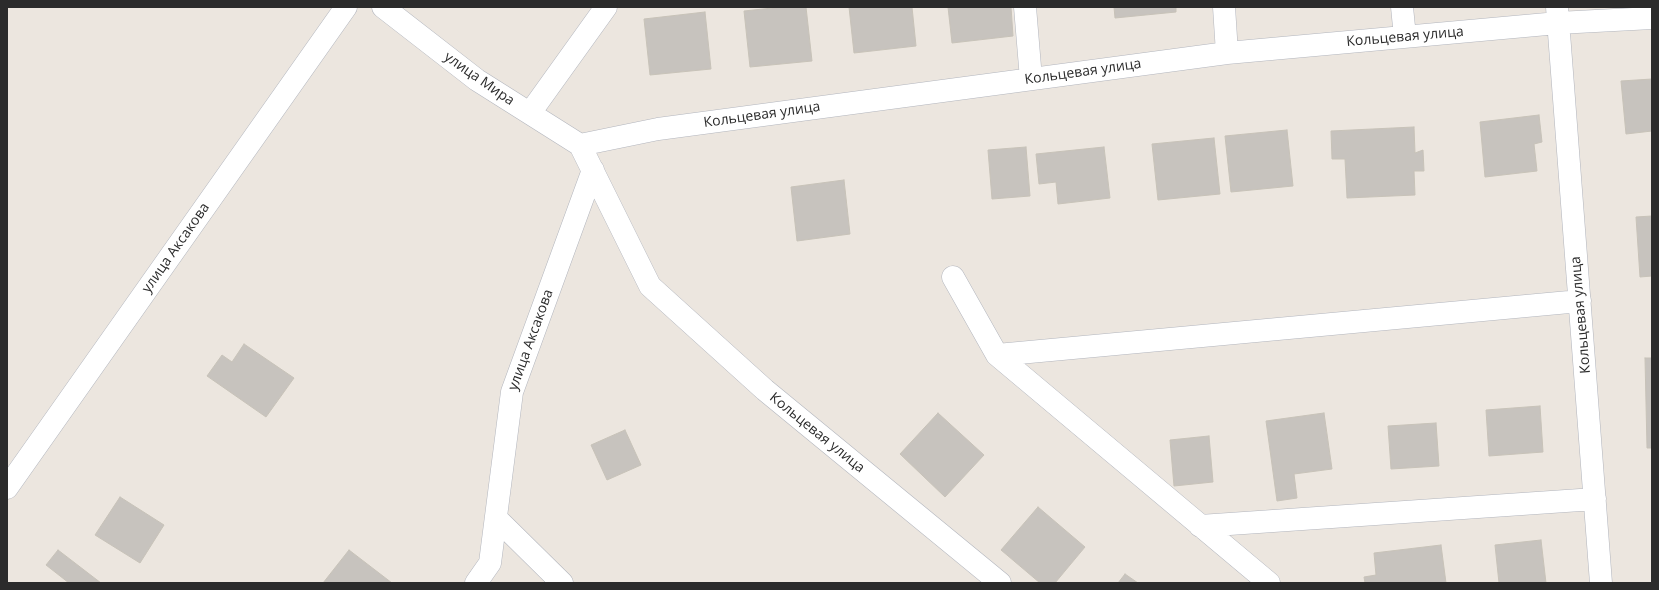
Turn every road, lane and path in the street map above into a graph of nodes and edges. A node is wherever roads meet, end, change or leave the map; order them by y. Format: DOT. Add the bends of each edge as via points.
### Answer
graph roads {
  1 [pos="346,7"];
  2 [pos="383,7"];
  3 [pos="606,7"];
  4 [pos="1025,7"];
  5 [pos="1224,7"];
  6 [pos="1402,7"];
  7 [pos="1557,15"];
  8 [pos="1652,18"];
  9 [pos="1405,37"];
  10 [pos="1227,53"];
  11 [pos="1031,79"];
  12 [pos="530,113"];
  13 [pos="580,145"];
  14 [pos="593,170"];
  15 [pos="953,277"];
  16 [pos="1580,301"];
  17 [pos="997,355"];
  18 [pos="7,488"];
  19 [pos="1595,499"];
  20 [pos="496,518"];
  21 [pos="1200,526"];
  22 [pos="476,583"];
  23 [pos="562,583"];
  24 [pos="1000,583"];
  25 [pos="1269,583"];
  26 [pos="1601,583"];
  1 -- 18 [label="street, улица Аксакова"];
  2 -- 12 [label="street, улица Мира" via="477,80"];
  3 -- 12 [label="street"];
  4 -- 11 [label="street"];
  5 -- 10 [label="street"];
  6 -- 9 [label="street"];
  7 -- 8 [label="street, Кольцевая улица"];
  7 -- 9 [label="street, Кольцевая улица"];
  7 -- 16 [label="street, Кольцевая улица"];
  9 -- 10 [label="street, Кольцевая улица"];
  10 -- 11 [label="street, Кольцевая улица"];
  11 -- 13 [label="street, Кольцевая улица" via="658,129"];
  12 -- 13 [label="street, улица Мира"];
  13 -- 14 [label="street, Кольцевая улица"];
  14 -- 20 [label="street, улица Аксакова" via="512,392"];
  14 -- 24 [label="street, Кольцевая улица" via="650,286 765,390"];
  15 -- 17 [label="street"];
  16 -- 17 [label="street"];
  16 -- 19 [label="street, Кольцевая улица"];
  17 -- 21 [label="street"];
  19 -- 21 [label="street"];
  19 -- 26 [label="street, Кольцевая улица"];
  20 -- 22 [label="street, улица Аксакова" via="490,563"];
  20 -- 23 [label="street"];
  21 -- 25 [label="street"];
}
